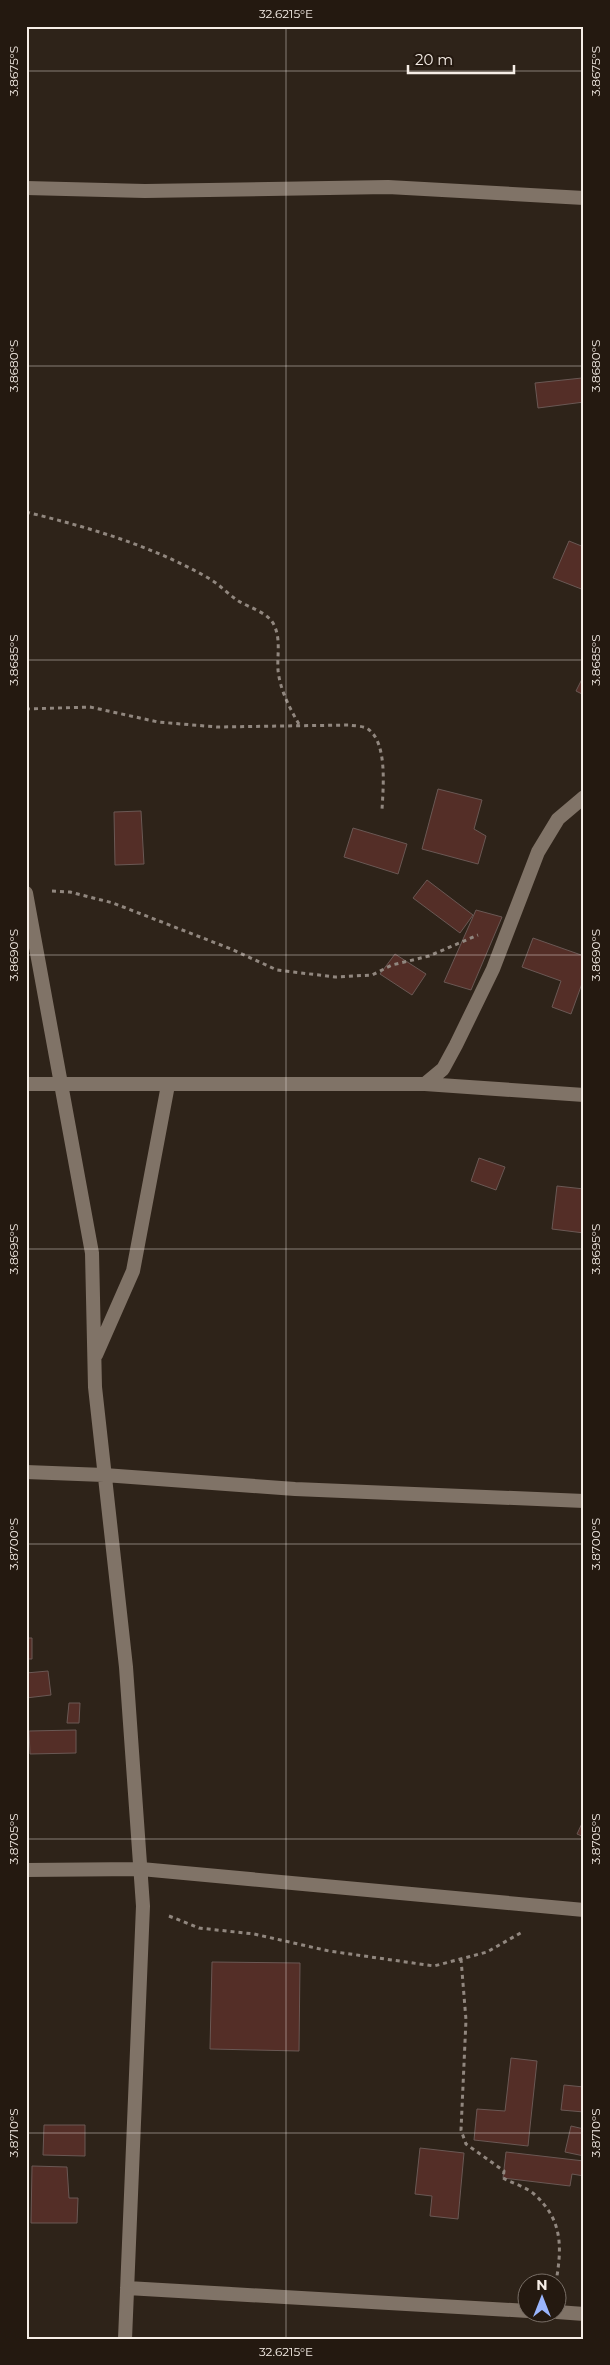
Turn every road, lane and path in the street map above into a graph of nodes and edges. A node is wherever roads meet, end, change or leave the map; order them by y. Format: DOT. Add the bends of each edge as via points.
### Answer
graph roads {
  1 [pos="26,188"];
  2 [pos="584,198"];
  3 [pos="26,512"];
  4 [pos="26,709"];
  5 [pos="300,726"];
  6 [pos="584,797"];
  7 [pos="382,810"];
  8 [pos="44,890"];
  9 [pos="26,893"];
  10 [pos="509,925"];
  11 [pos="26,1084"];
  12 [pos="62,1084"];
  13 [pos="168,1084"];
  14 [pos="425,1084"];
  15 [pos="584,1095"];
  16 [pos="94,1360"];
  17 [pos="26,1472"];
  18 [pos="104,1475"];
  19 [pos="584,1501"];
  20 [pos="141,1869"];
  21 [pos="26,1870"];
  22 [pos="142,1906"];
  23 [pos="584,1910"];
  24 [pos="527,1929"];
  25 [pos="461,1959"];
  26 [pos="558,2272"];
  27 [pos="126,2288"];
  28 [pos="518,2310"];
  29 [pos="568,2313"];
  30 [pos="584,2314"];
  31 [pos="125,2339"];
  1 -- 2 [label="street" via="145,191 388,187"];
  3 -- 5 [label="path" via="93,528 154,551 212,580 238,601 258,610 274,624 283,693"];
  4 -- 5 [label="path" via="90,707 158,722 217,727"];
  5 -- 7 [label="path" via="367,728 377,739 382,758"];
  6 -- 10 [label="street" via="558,819 538,852"];
  8 -- 10 [label="path" via="70,892 113,903 277,970 335,977 372,975 392,965 429,956 471,937"];
  9 -- 12 [label="street"];
  10 -- 14 [label="street" via="493,969 456,1045 443,1069"];
  11 -- 12 [label="street"];
  12 -- 13 [label="street"];
  12 -- 16 [label="street" via="92,1253"];
  13 -- 14 [label="street"];
  13 -- 16 [label="street" via="133,1271"];
  14 -- 15 [label="street"];
  16 -- 18 [label="street"];
  17 -- 18 [label="street"];
  18 -- 19 [label="street" via="295,1489"];
  18 -- 20 [label="street" via="126,1667"];
  20 -- 21 [label="street"];
  20 -- 22 [label="street"];
  20 -- 23 [label="street"];
  22 -- 25 [label="path" via="199,1928 254,1934 330,1950 434,1966"];
  22 -- 27 [label="street"];
  24 -- 25 [label="path" via="487,1952"];
  25 -- 26 [label="path" via="466,2020 462,2120 466,2144 504,2172 503,2178 533,2193 549,2211 560,2233"];
  27 -- 28 [label="street"];
  27 -- 31 [label="street"];
  29 -- 30 [label="street"];
}
